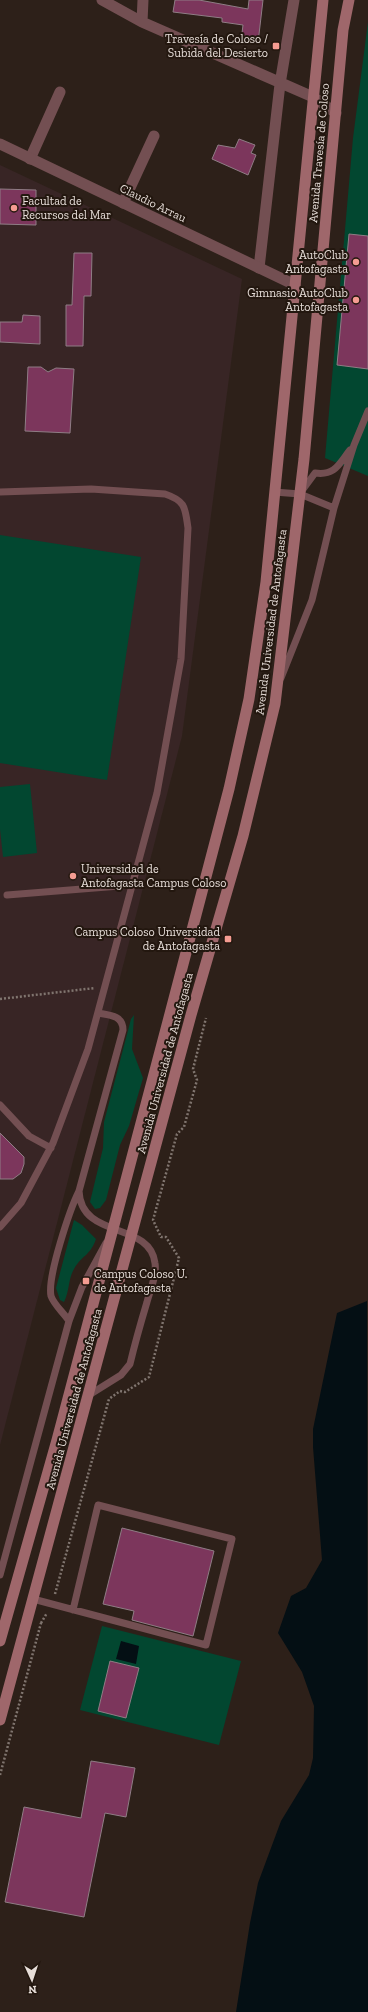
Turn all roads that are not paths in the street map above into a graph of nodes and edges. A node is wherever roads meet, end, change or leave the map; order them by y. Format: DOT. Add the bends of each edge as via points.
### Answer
graph roads {
  1 [pos="102,0"];
  2 [pos="143,0"];
  3 [pos="294,0"];
  4 [pos="323,0"];
  5 [pos="349,0"];
  6 [pos="142,22"];
  7 [pos="280,84"];
  8 [pos="60,92"];
  9 [pos="313,97"];
  10 [pos="336,113"];
  11 [pos="154,136"];
  12 [pos="0,144"];
  13 [pos="30,159"];
  14 [pos="123,203"];
  15 [pos="259,268"];
  16 [pos="295,285"];
  17 [pos="317,308"];
  18 [pos="368,411"];
  19 [pos="354,445"];
  20 [pos="0,492"];
  21 [pos="274,492"];
  22 [pos="300,494"];
  23 [pos="334,508"];
  24 [pos="278,686"];
  25 [pos="132,885"];
  26 [pos="7,895"];
  27 [pos="98,1013"];
  28 [pos="0,1104"];
  29 [pos="51,1148"];
  30 [pos="79,1192"];
  31 [pos="0,1227"];
  32 [pos="113,1230"];
  33 [pos="132,1236"];
  34 [pos="69,1321"];
  35 [pos="89,1395"];
  36 [pos="0,1573"];
  37 [pos="33,1599"];
  38 [pos="73,1610"];
  39 [pos="0,1641"];
  40 [pos="0,1720"];
  1 -- 6 [label="street"];
  2 -- 6 [label="street"];
  3 -- 7 [label="street"];
  4 -- 9 [label="main road, Avenida Travesía de Coloso"];
  5 -- 10 [label="main road, Avenida Travesía de Coloso" via="343,30"];
  6 -- 7 [label="street"];
  7 -- 9 [label="street"];
  7 -- 15 [label="street"];
  8 -- 13 [label="street"];
  9 -- 10 [label="street"];
  9 -- 16 [label="main road, Avenida Travesía de Coloso"];
  10 -- 17 [label="main road, Avenida Travesía de Coloso"];
  11 -- 14 [label="street"];
  12 -- 13 [label="street, Claudio Arrau"];
  13 -- 14 [label="street, Claudio Arrau"];
  14 -- 15 [label="street, Claudio Arrau"];
  15 -- 16 [label="street, Claudio Arrau"];
  16 -- 21 [label="main road, Avenida Universidad de Antofagasta"];
  17 -- 22 [label="main road, Avenida Universidad de Antofagasta"];
  18 -- 19 [label="lane"];
  19 -- 22 [label="lane" via="336,470 325,474 315,473"];
  19 -- 23 [label="lane"];
  20 -- 25 [label="lane" via="91,489 165,494 177,498 186,508 188,528 181,659 157,793"];
  21 -- 22 [label="lane"];
  21 -- 32 [label="main road, Avenida Universidad de Antofagasta" via="261,623 238,752"];
  22 -- 23 [label="lane"];
  22 -- 24 [label="main road, Avenida Universidad de Antofagasta"];
  23 -- 24 [label="lane" via="312,600"];
  24 -- 33 [label="main road, Avenida Universidad de Antofagasta" via="243,836 191,1015"];
  25 -- 26 [label="lane"];
  25 -- 27 [label="lane"];
  27 -- 29 [label="lane" via="88,1049"];
  27 -- 30 [label="lane" via="118,1019 123,1030"];
  28 -- 29 [label="lane" via="29,1136"];
  29 -- 31 [label="lane" via="21,1203"];
  30 -- 32 [label="lane" via="86,1214"];
  30 -- 34 [label="lane" via="71,1207 53,1273 51,1293 52,1299"];
  32 -- 33 [label="lane"];
  32 -- 34 [label="lane" via="84,1282"];
  32 -- 39 [label="main road, Avenida Universidad de Antofagasta"];
  33 -- 35 [label="main road, Avenida Universidad de Antofagasta"];
  33 -- 35 [label="lane" via="144,1242 151,1252 155,1264 153,1279 130,1364 121,1375"];
  34 -- 36 [label="lane"];
  35 -- 37 [label="main road, Avenida Universidad de Antofagasta"];
  37 -- 38 [label="lane"];
  37 -- 40 [label="main road, Avenida Universidad de Antofagasta"];
  38 -- 38 [label="lane" via="206,1645 232,1539 98,1506"];
}
